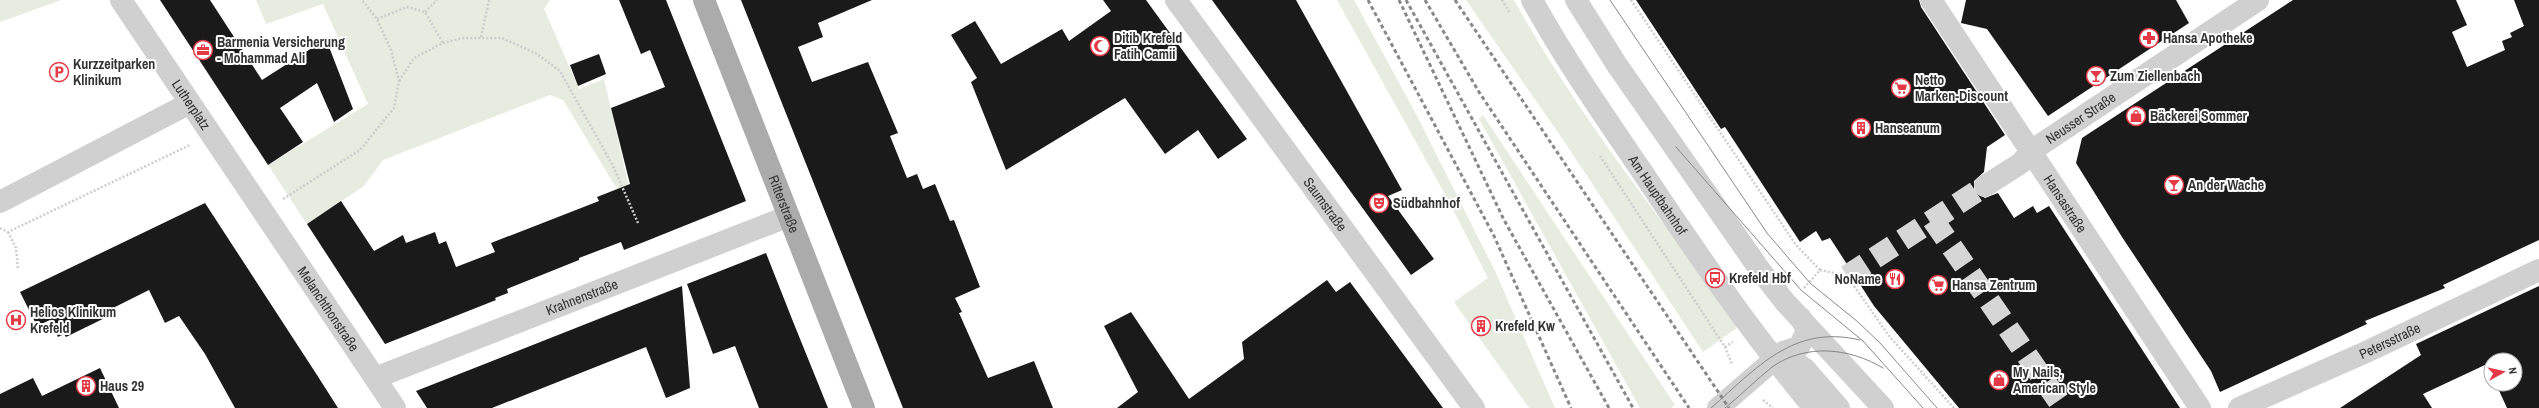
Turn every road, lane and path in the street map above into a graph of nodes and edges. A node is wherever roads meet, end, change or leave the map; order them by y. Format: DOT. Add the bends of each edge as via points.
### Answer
graph roads {
  1 [pos="121,0"];
  2 [pos="362,0"];
  3 [pos="438,0"];
  4 [pos="489,0"];
  5 [pos="704,0"];
  6 [pos="1176,0"];
  7 [pos="1502,0"];
  8 [pos="1532,0"];
  9 [pos="1537,0"];
  10 [pos="1576,0"];
  11 [pos="1632,0"];
  12 [pos="1931,0"];
  13 [pos="2258,0"];
  14 [pos="2230,7"];
  15 [pos="425,12"];
  16 [pos="377,19"];
  17 [pos="1513,19"];
  18 [pos="1546,26"];
  19 [pos="481,37"];
  20 [pos="444,43"];
  21 [pos="399,81"];
  22 [pos="190,103"];
  23 [pos="212,134"];
  24 [pos="1596,149"];
  25 [pos="2031,151"];
  26 [pos="1985,186"];
  27 [pos="0,202"];
  28 [pos="262,210"];
  29 [pos="789,216"];
  30 [pos="638,224"];
  31 [pos="0,228"];
  32 [pos="8,232"];
  33 [pos="18,270"];
  34 [pos="1820,270"];
  35 [pos="2539,270"];
  36 [pos="1847,276"];
  37 [pos="1801,318"];
  38 [pos="1775,360"];
  39 [pos="1844,365"];
  40 [pos="375,378"];
  41 [pos="1747,384"];
  42 [pos="395,408"];
  43 [pos="864,408"];
  44 [pos="1474,408"];
  45 [pos="1718,408"];
  46 [pos="1814,408"];
  47 [pos="1839,408"];
  48 [pos="1882,408"];
  49 [pos="1954,408"];
  50 [pos="2200,408"];
  51 [pos="2239,408"];
  1 -- 22 [label="street, Lutherplatz"];
  2 -- 16 [label="path"];
  3 -- 15 [label="path"];
  4 -- 19 [label="path"];
  5 -- 29 [label="main road, Ritterstraße"];
  6 -- 44 [label="street, Saumstraße"];
  7 -- 17 [label="path"];
  8 -- 18 [label="street, Am Hauptbahnhof"];
  9 -- 18 [label="street, Am Hauptbahnhof"];
  10 -- 37 [label="street" via="1617,65 1676,146 1760,270"];
  11 -- 34 [label="path" via="1791,239"];
  12 -- 25 [label="street, Hansastraße"];
  13 -- 14 [label="street, Neusser Straße"];
  14 -- 25 [label="street, Neusser Straße"];
  15 -- 16 [label="path" via="407,8"];
  15 -- 20 [label="path"];
  16 -- 21 [label="path" via="391,50"];
  18 -- 38 [label="street, Am Hauptbahnhof" via="1685,235"];
  19 -- 20 [label="path"];
  19 -- 30 [label="path" via="502,38 537,54 560,71 613,166"];
  20 -- 21 [label="path" via="414,58"];
  21 -- 28 [label="path" via="394,108 360,150 289,196"];
  22 -- 23 [label="street, Lutherplatz"];
  22 -- 27 [label="street"];
  23 -- 28 [label="street, Lutherplatz"];
  23 -- 32 [label="path"];
  24 -- 41 [label="path" via="1725,347 1730,362"];
  25 -- 26 [label="street, Neusser Straße" via="2021,162"];
  25 -- 50 [label="street, Hansastraße"];
  28 -- 40 [label="street, Melanchthonstraße"];
  29 -- 40 [label="street, Krahnenstraße"];
  29 -- 43 [label="main road, Ritterstraße"];
  31 -- 32 [label="path"];
  32 -- 33 [label="path" via="16,248"];
  35 -- 51 [label="street, Petersstraße" via="2364,353"];
  36 -- 49 [label="path" via="1889,336"];
  37 -- 38 [label="street" via="1807,331 1805,339 1799,347 1783,352"];
  37 -- 39 [label="street"];
  38 -- 39 [label="street" via="1801,350 1817,351"];
  38 -- 41 [label="street"];
  38 -- 46 [label="street, Am Hauptbahnhof"];
  38 -- 47 [label="street" via="1796,363 1805,369"];
  39 -- 48 [label="street"];
  40 -- 42 [label="street, Melanchthonstraße"];
  41 -- 45 [label="street"];
}
